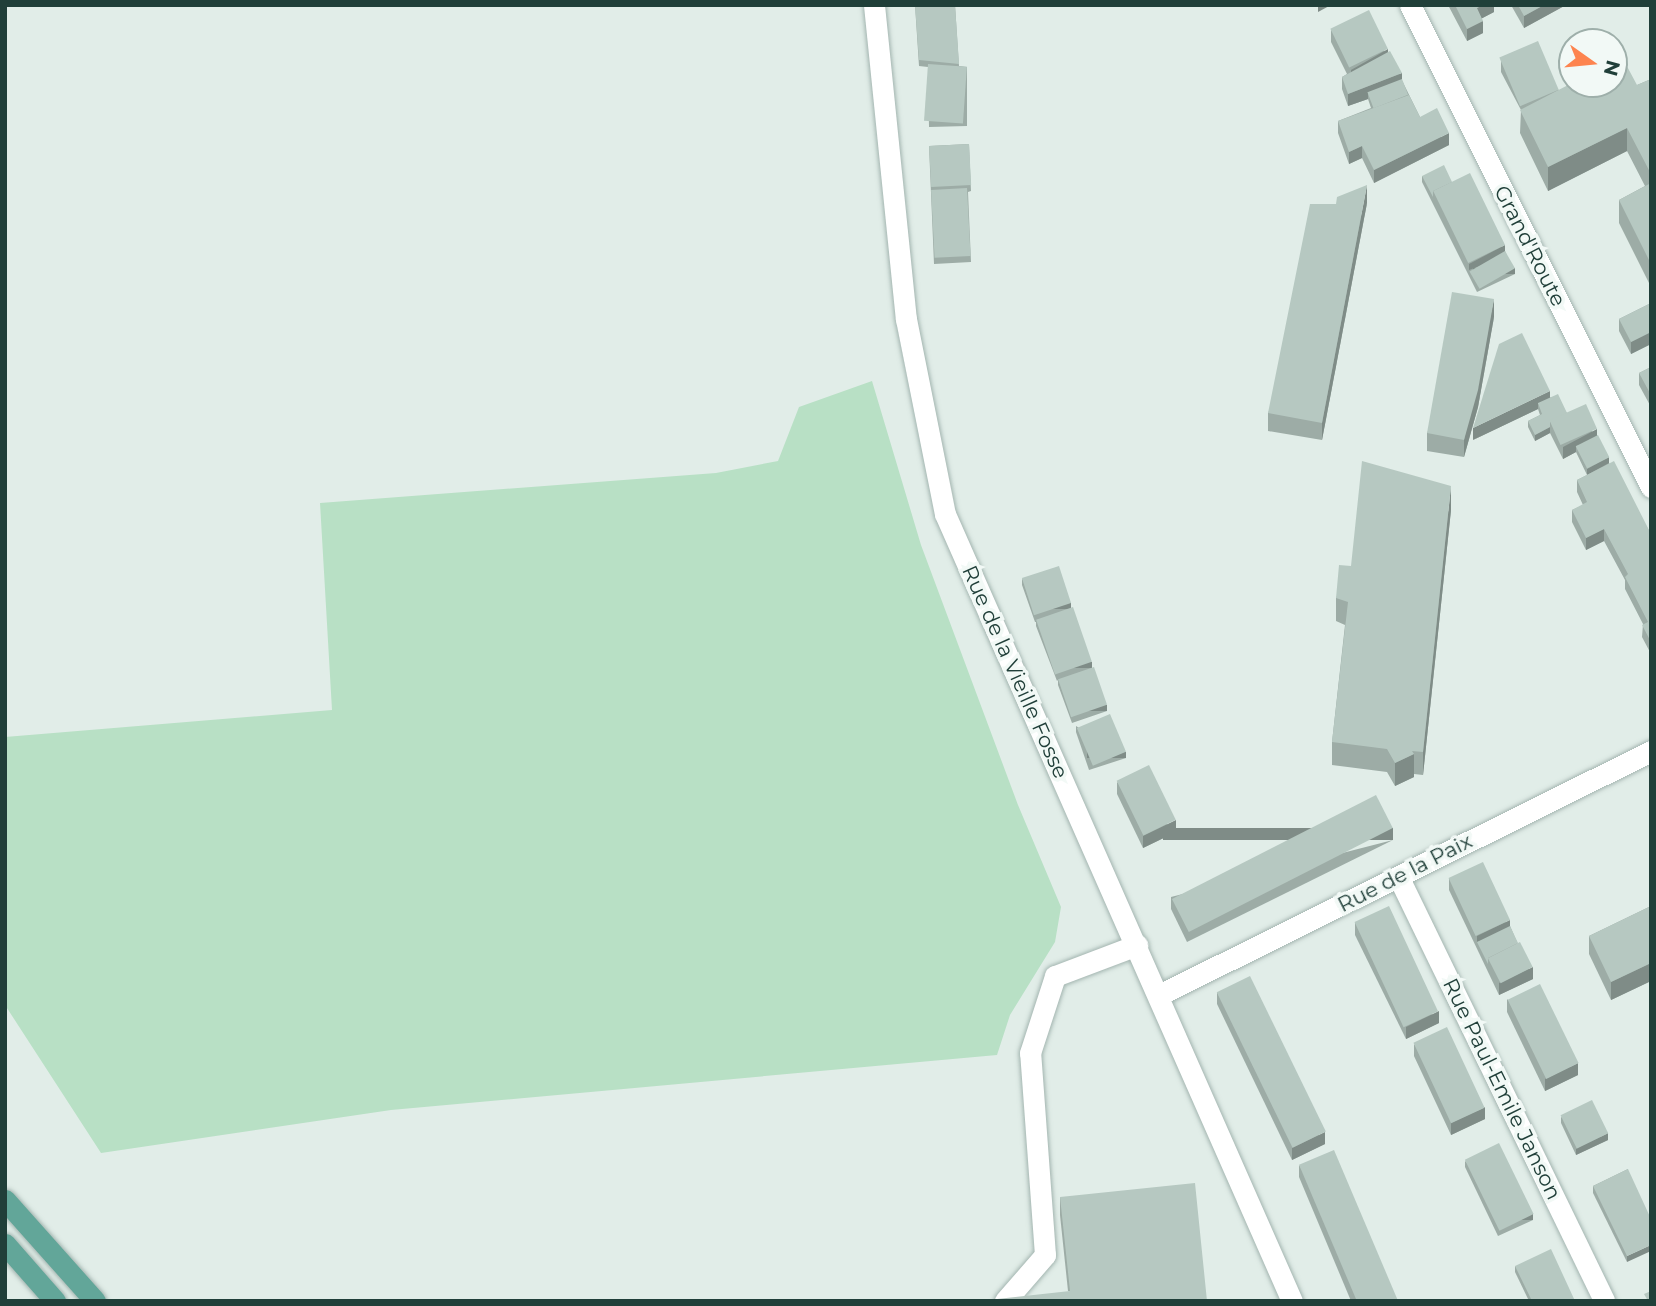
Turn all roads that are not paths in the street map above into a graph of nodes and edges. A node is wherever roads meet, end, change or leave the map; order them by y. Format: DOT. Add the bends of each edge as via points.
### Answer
graph roads {
  1 [pos="874,5"];
  2 [pos="1410,5"];
  3 [pos="1651,487"];
  4 [pos="1651,751"];
  5 [pos="1399,878"];
  6 [pos="1137,945"];
  7 [pos="1159,995"];
  8 [pos="5,1200"];
  9 [pos="5,1244"];
  10 [pos="55,1301"];
  11 [pos="95,1301"];
  12 [pos="1005,1301"];
  13 [pos="1292,1301"];
  14 [pos="1604,1301"];
  1 -- 6 [label="street, Rue de la Vieille Fosse" via="906,319 945,514"];
  2 -- 3 [label="street, Grand'Route"];
  4 -- 5 [label="street, Rue de la Paix"];
  5 -- 7 [label="street, Rue de la Paix"];
  5 -- 14 [label="street, Rue Paul-Emile Janson"];
  6 -- 7 [label="street, Rue de la Vieille Fosse"];
  6 -- 12 [label="street" via="1055,976 1030,1052 1045,1255"];
  7 -- 13 [label="street, Rue de la Vieille Fosse"];
  8 -- 11 [label="main road"];
  9 -- 10 [label="main road"];
}
